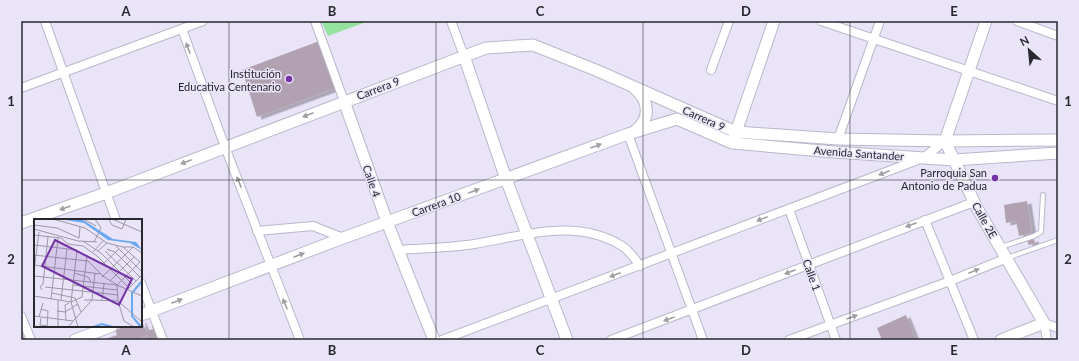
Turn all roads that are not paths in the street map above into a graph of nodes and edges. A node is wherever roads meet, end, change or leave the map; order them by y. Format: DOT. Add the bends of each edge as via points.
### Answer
graph roads {
  1 [pos="45,21"];
  2 [pos="203,21"];
  3 [pos="315,21"];
  4 [pos="451,21"];
  5 [pos="729,21"];
  6 [pos="774,21"];
  7 [pos="821,21"];
  8 [pos="880,21"];
  9 [pos="986,21"];
  10 [pos="1017,21"];
  11 [pos="182,29"];
  12 [pos="1058,36"];
  13 [pos="874,38"];
  14 [pos="464,56"];
  15 [pos="711,70"];
  16 [pos="969,70"];
  17 [pos="62,73"];
  18 [pos="629,84"];
  19 [pos="21,88"];
  20 [pos="344,101"];
  21 [pos="1058,101"];
  22 [pos="736,132"];
  23 [pos="628,134"];
  24 [pos="838,139"];
  25 [pos="1058,140"];
  26 [pos="945,141"];
  27 [pos="732,143"];
  28 [pos="225,147"];
  29 [pos="1058,152"];
  30 [pos="923,158"];
  31 [pos="954,160"];
  32 [pos="506,179"];
  33 [pos="106,193"];
  34 [pos="1043,195"];
  35 [pos="974,202"];
  36 [pos="789,209"];
  37 [pos="116,219"];
  38 [pos="925,220"];
  39 [pos="387,222"];
  40 [pos="21,223"];
  41 [pos="257,231"];
  42 [pos="527,235"];
  43 [pos="343,238"];
  44 [pos="1058,240"];
  45 [pos="1000,248"];
  46 [pos="398,250"];
  47 [pos="672,254"];
  48 [pos="1006,258"];
  49 [pos="809,265"];
  50 [pos="270,266"];
  51 [pos="640,266"];
  52 [pos="950,281"];
  53 [pos="142,285"];
  54 [pos="552,300"];
  55 [pos="152,310"];
  56 [pos="693,310"];
  57 [pos="142,315"];
  58 [pos="21,316"];
  59 [pos="1044,323"];
  60 [pos="830,325"];
  61 [pos="109,327"];
  62 [pos="1058,328"];
  63 [pos="30,340"];
  64 [pos="75,340"];
  65 [pos="163,340"];
  66 [pos="300,340"];
  67 [pos="434,340"];
  68 [pos="442,340"];
  69 [pos="567,340"];
  70 [pos="611,340"];
  71 [pos="703,340"];
  72 [pos="790,340"];
  73 [pos="836,340"];
  74 [pos="974,340"];
  75 [pos="1001,340"];
  76 [pos="1047,340"];
  1 -- 17 [label="street"];
  2 -- 11 [label="street"];
  3 -- 20 [label="street, Calle 4"];
  4 -- 14 [label="street"];
  5 -- 15 [label="street"];
  6 -- 22 [label="main road"];
  7 -- 13 [label="street"];
  8 -- 13 [label="street"];
  9 -- 16 [label="main road"];
  10 -- 12 [label="street"];
  11 -- 17 [label="street"];
  28 -- 11 [label="street, one-way"];
  13 -- 16 [label="street"];
  13 -- 24 [label="street"];
  14 -- 18 [label="main road, Carrera 9" via="486,48 533,45"];
  14 -- 20 [label="main road, Carrera 9"];
  14 -- 32 [label="main road"];
  16 -- 21 [label="street"];
  16 -- 26 [label="main road"];
  17 -- 19 [label="street"];
  17 -- 33 [label="street"];
  18 -- 22 [label="main road, Carrera 9"];
  18 -- 23 [label="main road" via="641,95 648,109 640,128"];
  20 -- 28 [label="main road, Carrera 9, one-way"];
  20 -- 39 [label="main road, Calle 4"];
  22 -- 24 [label="main road, Avenida Santander"];
  22 -- 27 [label="main road"];
  23 -- 27 [label="main road, Carrera 10" via="677,119"];
  32 -- 23 [label="main road, Carrera 10, one-way"];
  23 -- 47 [label="street"];
  24 -- 26 [label="main road, Avenida Santander"];
  25 -- 26 [label="main road, Avenida Santander"];
  26 -- 30 [label="street"];
  26 -- 31 [label="main road, Calle 2E"];
  27 -- 30 [label="main road, Avenida Santander"];
  28 -- 33 [label="main road, Carrera 9, one-way"];
  41 -- 28 [label="street, one-way"];
  29 -- 31 [label="main road, Avenida Santander"];
  30 -- 31 [label="main road, Avenida Santander"];
  30 -- 36 [label="street, one-way"];
  31 -- 35 [label="main road, Calle 2E"];
  39 -- 32 [label="main road, Carrera 10, one-way"];
  32 -- 42 [label="main road"];
  33 -- 37 [label="street"];
  33 -- 40 [label="main road, Carrera 9, one-way"];
  34 -- 45 [label="lane" via="1041,232"];
  35 -- 38 [label="street"];
  35 -- 45 [label="main road, Calle 2E"];
  36 -- 47 [label="street, one-way"];
  36 -- 49 [label="street, Calle 1"];
  38 -- 49 [label="street, one-way"];
  38 -- 52 [label="street"];
  39 -- 43 [label="main road, Carrera 10"];
  39 -- 46 [label="main road, Calle 4"];
  41 -- 43 [label="street" via="313,226"];
  41 -- 50 [label="street"];
  42 -- 46 [label="street" via="467,245"];
  42 -- 51 [label="street" via="543,230 575,229 598,234 623,246"];
  42 -- 54 [label="main road"];
  50 -- 43 [label="main road, Carrera 10, one-way"];
  44 -- 48 [label="lane"];
  45 -- 48 [label="main road, Calle 2E"];
  46 -- 67 [label="main road, Calle 4"];
  47 -- 51 [label="street"];
  47 -- 56 [label="street"];
  52 -- 48 [label="street, one-way"];
  48 -- 59 [label="main road, Calle 2E"];
  49 -- 56 [label="street, one-way"];
  49 -- 60 [label="street, Calle 1"];
  55 -- 50 [label="main road, Carrera 10, one-way"];
  66 -- 50 [label="street, one-way"];
  51 -- 54 [label="street, one-way"];
  60 -- 52 [label="street, one-way"];
  52 -- 74 [label="street"];
  53 -- 55 [label="street"];
  54 -- 68 [label="street"];
  54 -- 69 [label="main road"];
  55 -- 57 [label="main road, Carrera 10"];
  55 -- 65 [label="street"];
  56 -- 70 [label="street, one-way"];
  56 -- 71 [label="street"];
  58 -- 63 [label="street"];
  59 -- 62 [label="street"];
  59 -- 75 [label="main road"];
  59 -- 76 [label="street"];
  60 -- 72 [label="street"];
  60 -- 73 [label="street, Calle 1"];
  61 -- 64 [label="main road"];
}
